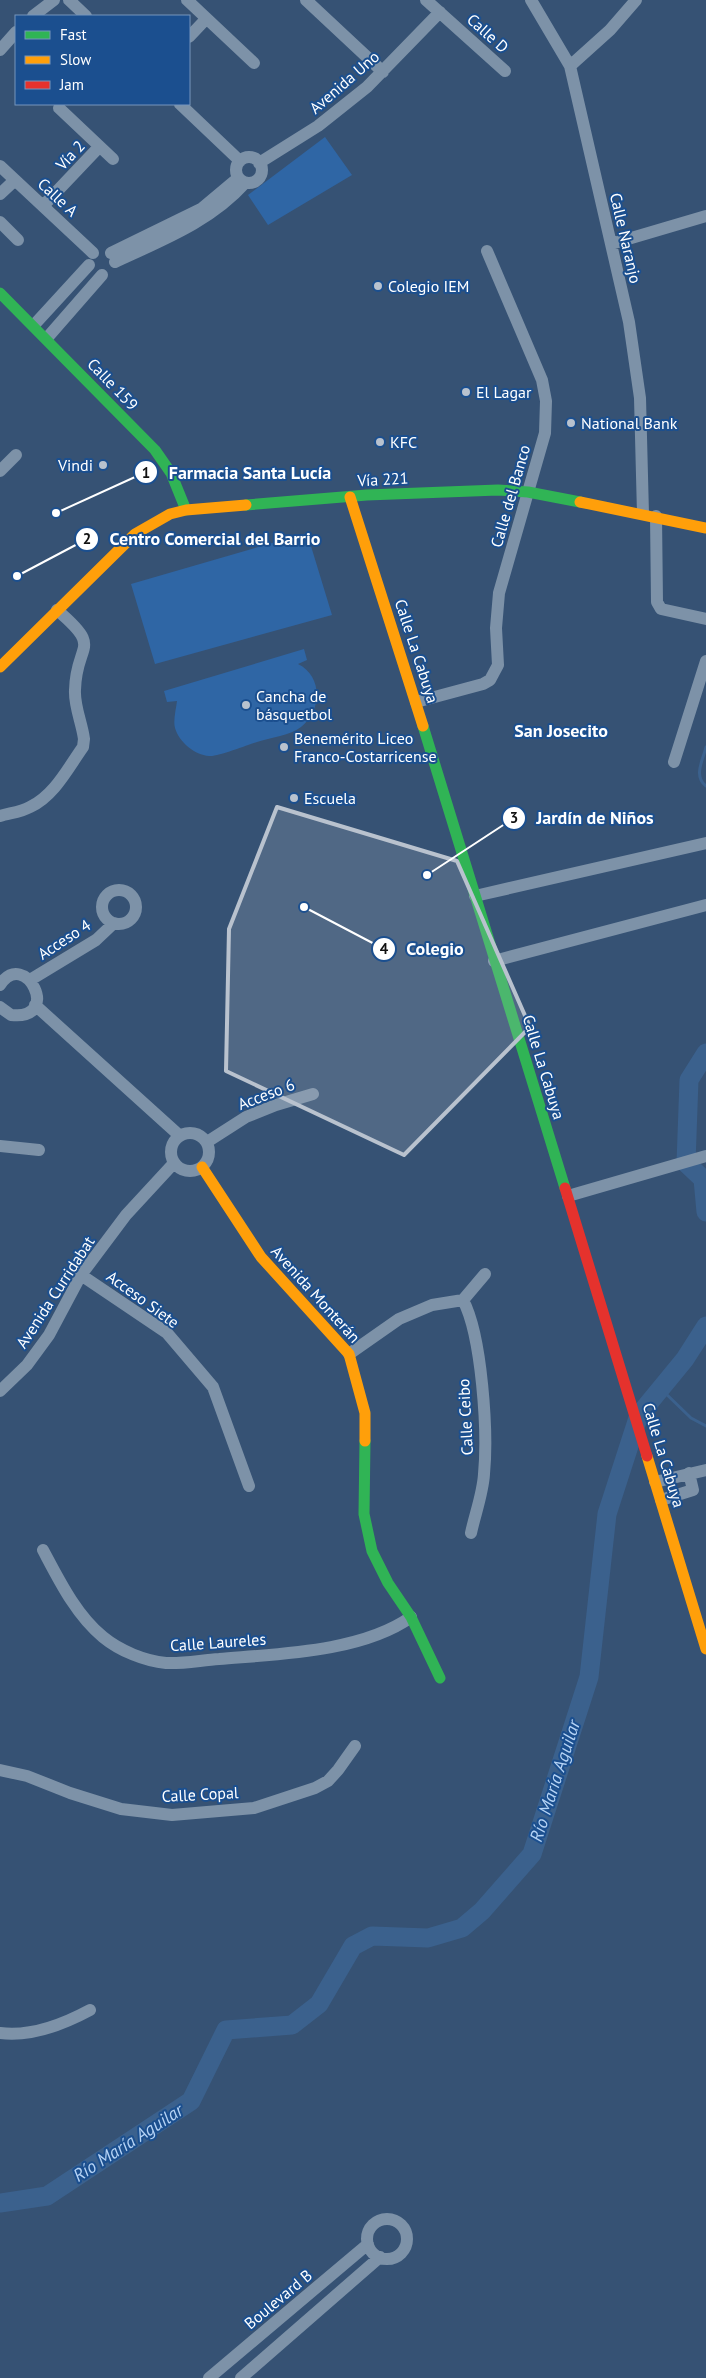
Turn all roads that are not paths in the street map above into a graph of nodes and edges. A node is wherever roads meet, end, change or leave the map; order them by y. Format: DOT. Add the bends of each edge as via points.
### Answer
graph roads {
  1 [pos="54,0"];
  2 [pos="69,0"];
  3 [pos="187,0"];
  4 [pos="307,0"];
  5 [pos="426,0"];
  6 [pos="531,0"];
  7 [pos="636,0"];
  8 [pos="440,12"];
  9 [pos="34,15"];
  10 [pos="85,15"];
  11 [pos="206,19"];
  12 [pos="15,33"];
  13 [pos="190,36"];
  14 [pos="0,50"];
  15 [pos="254,63"];
  16 [pos="570,66"];
  17 [pos="505,71"];
  18 [pos="383,72"];
  19 [pos="181,105"];
  20 [pos="59,108"];
  21 [pos="99,147"];
  22 [pos="113,159"];
  23 [pos="240,161"];
  24 [pos="259,163"];
  25 [pos="0,166"];
  26 [pos="15,180"];
  27 [pos="242,180"];
  28 [pos="0,194"];
  29 [pos="44,206"];
  30 [pos="706,216"];
  31 [pos="0,222"];
  32 [pos="18,240"];
  33 [pos="611,244"];
  34 [pos="487,251"];
  35 [pos="113,258"];
  36 [pos="91,259"];
  37 [pos="102,276"];
  38 [pos="0,293"];
  39 [pos="34,325"];
  40 [pos="47,338"];
  41 [pos="16,455"];
  42 [pos="0,471"];
  43 [pos="528,492"];
  44 [pos="350,497"];
  45 [pos="186,510"];
  46 [pos="650,515"];
  47 [pos="706,528"];
  48 [pos="57,610"];
  49 [pos="706,619"];
  50 [pos="706,661"];
  51 [pos="0,667"];
  52 [pos="416,702"];
  53 [pos="674,762"];
  54 [pos="0,816"];
  55 [pos="706,843"];
  56 [pos="476,896"];
  57 [pos="706,905"];
  58 [pos="114,924"];
  59 [pos="494,960"];
  60 [pos="30,980"];
  61 [pos="0,985"];
  62 [pos="35,1005"];
  63 [pos="0,1006"];
  64 [pos="313,1094"];
  65 [pos="180,1136"];
  66 [pos="207,1142"];
  67 [pos="0,1146"];
  68 [pos="39,1150"];
  69 [pos="704,1158"];
  70 [pos="174,1163"];
  71 [pos="202,1167"];
  72 [pos="568,1196"];
  73 [pos="486,1274"];
  74 [pos="81,1275"];
  75 [pos="463,1300"];
  76 [pos="349,1354"];
  77 [pos="0,1391"];
  78 [pos="706,1470"];
  79 [pos="689,1473"];
  80 [pos="655,1482"];
  81 [pos="249,1486"];
  82 [pos="661,1500"];
  83 [pos="471,1533"];
  84 [pos="43,1550"];
  85 [pos="411,1617"];
  86 [pos="706,1649"];
  87 [pos="440,1678"];
  88 [pos="355,1746"];
  89 [pos="0,1770"];
  90 [pos="90,2010"];
  91 [pos="0,2033"];
  92 [pos="368,2244"];
  93 [pos="380,2257"];
  94 [pos="209,2378"];
  95 [pos="241,2378"];
  1 -- 9 [label="street"];
  2 -- 10 [label="street"];
  3 -- 11 [label="street"];
  4 -- 18 [label="street"];
  5 -- 8 [label="street, Calle D"];
  6 -- 16 [label="street, Calle Naranjo"];
  7 -- 16 [label="street" via="610,30"];
  8 -- 17 [label="street, Calle D"];
  8 -- 18 [label="street, Avenida Uno"];
  11 -- 13 [label="street"];
  11 -- 15 [label="street"];
  12 -- 14 [label="street"];
  16 -- 33 [label="street, Calle Naranjo"];
  18 -- 24 [label="street, Avenida Uno" via="318,126"];
  19 -- 23 [label="street"];
  20 -- 21 [label="street"];
  21 -- 22 [label="street"];
  21 -- 29 [label="street, Vía 2"];
  23 -- 24 [label="street" via="252,158"];
  23 -- 27 [label="street" via="236,166"];
  24 -- 27 [label="street" via="261,176 253,182"];
  25 -- 26 [label="street, Calle A"];
  26 -- 28 [label="street"];
  26 -- 29 [label="street, Calle A"];
  27 -- 35 [label="street" via="211,214 190,227"];
  29 -- 36 [label="street, Calle A"];
  30 -- 33 [label="street"];
  31 -- 32 [label="street"];
  33 -- 46 [label="street, Calle Naranjo" via="635,355"];
  34 -- 43 [label="street, Calle del Banco" via="533,358 546,400 545,433"];
  35 -- 36 [label="street" via="105,250"];
  35 -- 37 [label="street" via="111,272"];
  36 -- 37 [label="street" via="96,274"];
  36 -- 39 [label="street"];
  37 -- 40 [label="street"];
  38 -- 39 [label="street, Calle 159"];
  39 -- 40 [label="street, Calle 159"];
  40 -- 45 [label="street, Calle 159" via="155,450 171,473"];
  41 -- 42 [label="street"];
  43 -- 44 [label="street, Vía 221" via="498,490"];
  43 -- 46 [label="street, Vía 221"];
  43 -- 52 [label="street, Calle del Banco" via="499,593 496,628 498,665 494,673 483,684"];
  44 -- 45 [label="street, Vía 221"];
  44 -- 52 [label="street, Calle La Cabuya"];
  45 -- 48 [label="street, Vía 221" via="170,514 135,534"];
  46 -- 47 [label="street, Vía 221"];
  46 -- 49 [label="street, Calle Naranjo" via="657,602 661,609"];
  48 -- 51 [label="street, Vía 221"];
  48 -- 54 [label="street" via="84,636 75,691 83,747 51,792 39,803"];
  50 -- 53 [label="street"];
  52 -- 56 [label="street, Calle La Cabuya"];
  55 -- 56 [label="street"];
  56 -- 59 [label="street, Calle La Cabuya"];
  57 -- 59 [label="street"];
  58 -- 60 [label="street, Acceso 4" via="96,940"];
  59 -- 72 [label="street, Calle La Cabuya"];
  60 -- 61 [label="street" via="24,976 12,976"];
  60 -- 62 [label="street" via="38,994"];
  62 -- 63 [label="street" via="31,1011 18,1016 5,1012"];
  62 -- 65 [label="street"];
  64 -- 66 [label="street, Acceso 6" via="246,1117"];
  65 -- 66 [label="street" via="198,1134"];
  65 -- 70 [label="street" via="171,1151"];
  66 -- 71 [label="street" via="208,1159"];
  67 -- 68 [label="street"];
  69 -- 72 [label="street"];
  70 -- 71 [label="street" via="190,1171"];
  70 -- 74 [label="street, Avenida Curridabat" via="126,1215"];
  71 -- 76 [label="street, Avenida Monterán" via="261,1258"];
  72 -- 80 [label="street, Calle La Cabuya"];
  73 -- 75 [label="street"];
  74 -- 77 [label="street, Avenida Curridabat" via="49,1335 27,1365"];
  74 -- 81 [label="street, Acceso Siete" via="167,1333 213,1387"];
  75 -- 76 [label="street" via="432,1305 399,1319"];
  75 -- 83 [label="street, Calle Ceibo" via="471,1315 483,1396 484,1474"];
  76 -- 85 [label="street, Avenida Monterán" via="365,1413 364,1514 372,1551 388,1583"];
  78 -- 79 [label="street"];
  79 -- 80 [label="street"];
  79 -- 82 [label="street" via="693,1490"];
  80 -- 82 [label="street, Calle La Cabuya"];
  82 -- 86 [label="street, Calle La Cabuya"];
  84 -- 85 [label="street, Calle Laureles" via="70,1600 103,1638 136,1656 167,1663 273,1655 350,1643 396,1628"];
  85 -- 87 [label="street, Avenida Monterán"];
  88 -- 89 [label="street, Calle Copal" via="328,1781 315,1788 254,1808 172,1815 121,1809 27,1776"];
  90 -- 91 [label="street" via="53,2027"];
  92 -- 93 [label="street"];
  92 -- 93 [label="street, Boulevard B" via="368,2232 376,2222 388,2219 400,2223 407,2234 403,2252 392,2258"];
  92 -- 94 [label="street, Boulevard B"];
  93 -- 95 [label="street, Boulevard B"];
}
